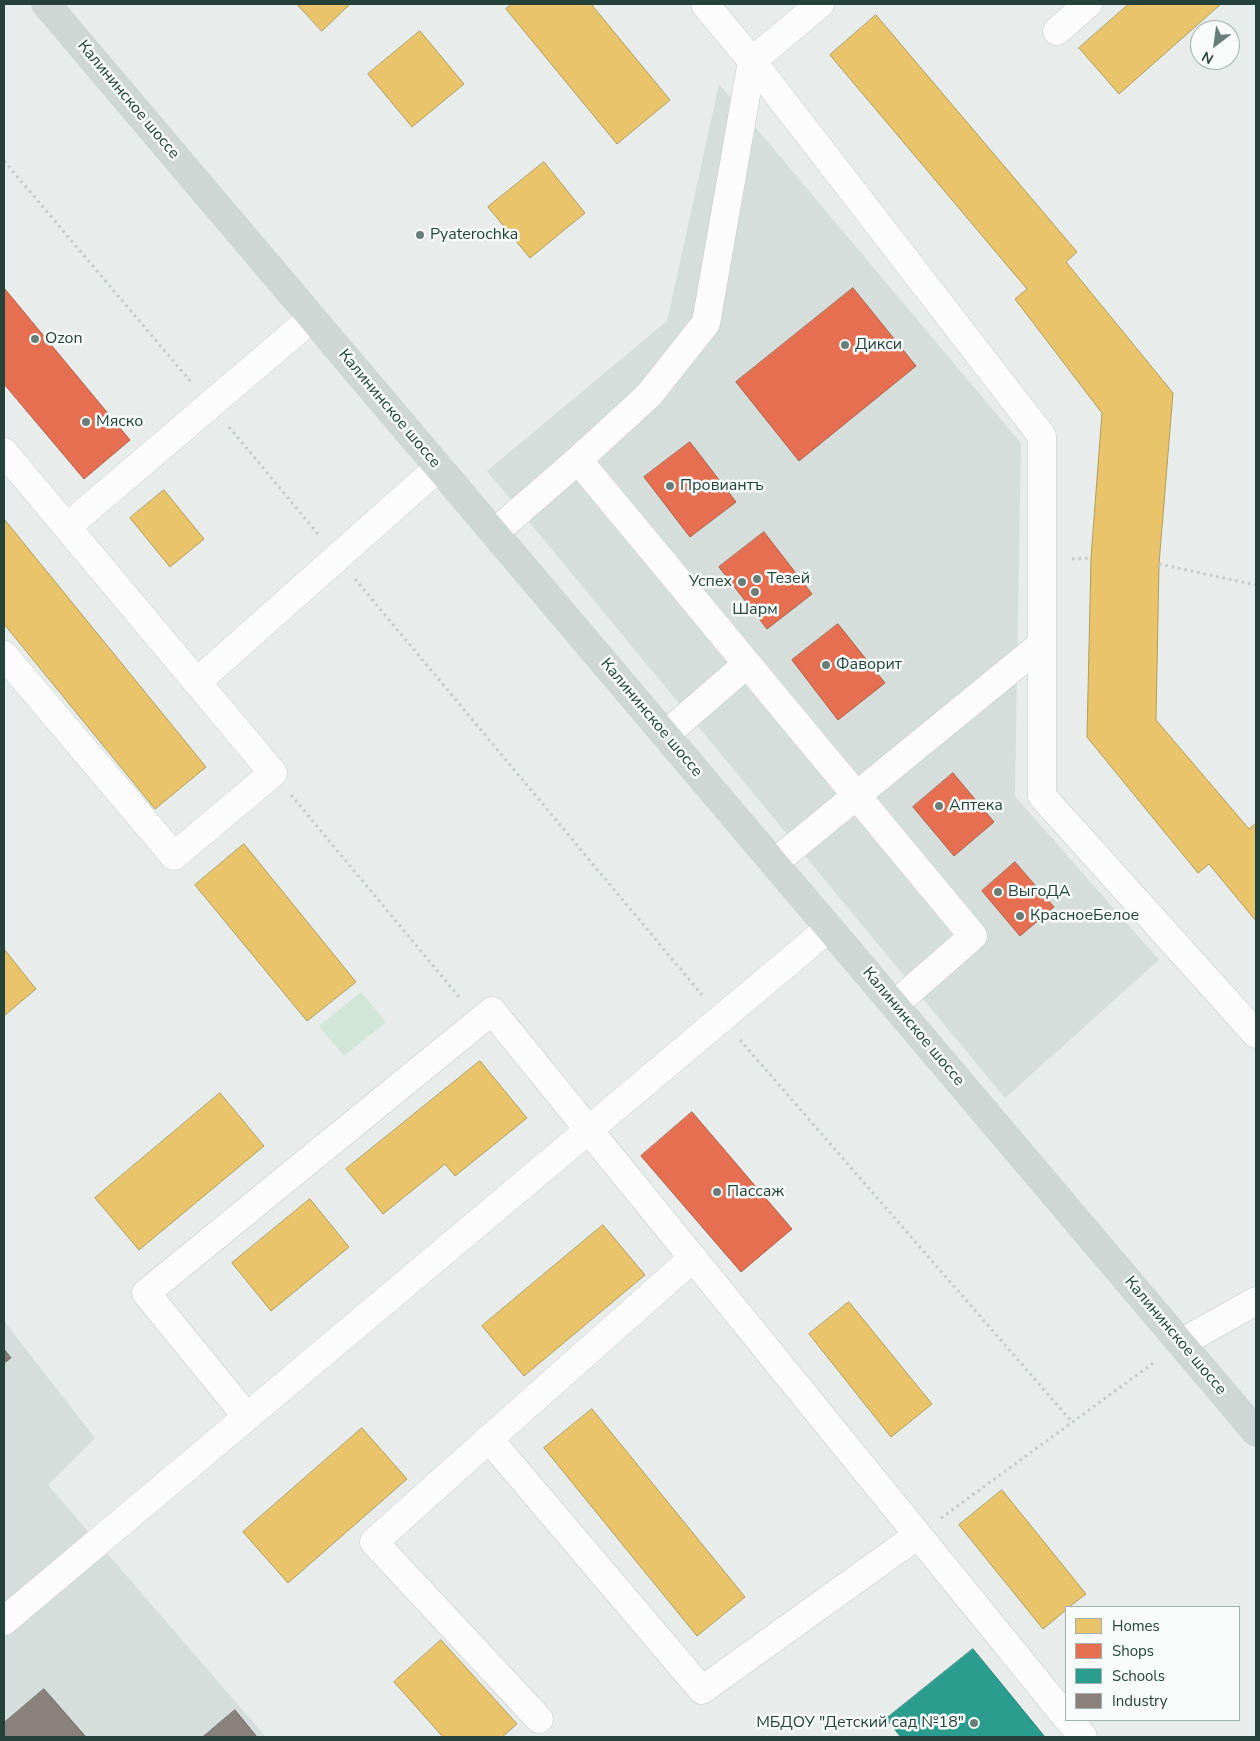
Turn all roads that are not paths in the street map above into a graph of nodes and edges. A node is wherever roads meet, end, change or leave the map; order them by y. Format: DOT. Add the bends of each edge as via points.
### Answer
graph roads {
  1 [pos="46,4"];
  2 [pos="705,4"];
  3 [pos="820,4"];
  4 [pos="1088,4"];
  5 [pos="1057,31"];
  6 [pos="752,61"];
  7 [pos="312,318"];
  8 [pos="4,452"];
  9 [pos="578,460"];
  10 [pos="439,468"];
  11 [pos="68,526"];
  12 [pos="494,533"];
  13 [pos="1042,644"];
  14 [pos="4,655"];
  15 [pos="747,664"];
  16 [pos="197,682"];
  17 [pos="665,735"];
  18 [pos="857,796"];
  19 [pos="774,863"];
  20 [pos="829,928"];
  21 [pos="894,1005"];
  22 [pos="1256,1034"];
  23 [pos="589,1130"];
  24 [pos="692,1258"];
  25 [pos="1256,1301"];
  26 [pos="1181,1343"];
  27 [pos="247,1417"];
  28 [pos="1256,1432"];
  29 [pos="489,1440"];
  30 [pos="918,1534"];
  31 [pos="4,1621"];
  32 [pos="1065,1716"];
  33 [pos="539,1719"];
  34 [pos="1070,1721"];
  35 [pos="1083,1737"];
  1 -- 7 [label="main road, Калининское шоссе"];
  2 -- 6 [label="street"];
  3 -- 6 [label="street"];
  4 -- 5 [label="street"];
  6 -- 9 [label="street" via="706,323 649,394"];
  6 -- 13 [label="street" via="1042,436"];
  7 -- 10 [label="main road, Калининское шоссе"];
  7 -- 11 [label="street"];
  8 -- 11 [label="street"];
  9 -- 12 [label="street"];
  9 -- 15 [label="street"];
  10 -- 12 [label="main road, Калининское шоссе"];
  10 -- 16 [label="street"];
  11 -- 16 [label="street"];
  12 -- 17 [label="main road, Калининское шоссе"];
  13 -- 18 [label="street"];
  13 -- 22 [label="street" via="1042,796"];
  14 -- 16 [label="street" via="174,856 273,773"];
  15 -- 17 [label="street"];
  15 -- 18 [label="street"];
  17 -- 19 [label="main road, Калининское шоссе"];
  18 -- 19 [label="street"];
  18 -- 21 [label="street" via="973,936"];
  19 -- 20 [label="main road, Калининское шоссе"];
  20 -- 21 [label="main road, Калининское шоссе"];
  20 -- 23 [label="street"];
  21 -- 26 [label="main road, Калининское шоссе"];
  23 -- 24 [label="street"];
  23 -- 27 [label="street"];
  23 -- 27 [label="street" via="492,1011 146,1293"];
  24 -- 29 [label="street"];
  24 -- 30 [label="street"];
  25 -- 26 [label="street"];
  26 -- 28 [label="main road, Калининское шоссе"];
  27 -- 31 [label="street"];
  29 -- 30 [label="street" via="702,1690"];
  29 -- 33 [label="street" via="374,1542"];
  30 -- 32 [label="street"];
  34 -- 35 [label="street"];
}
